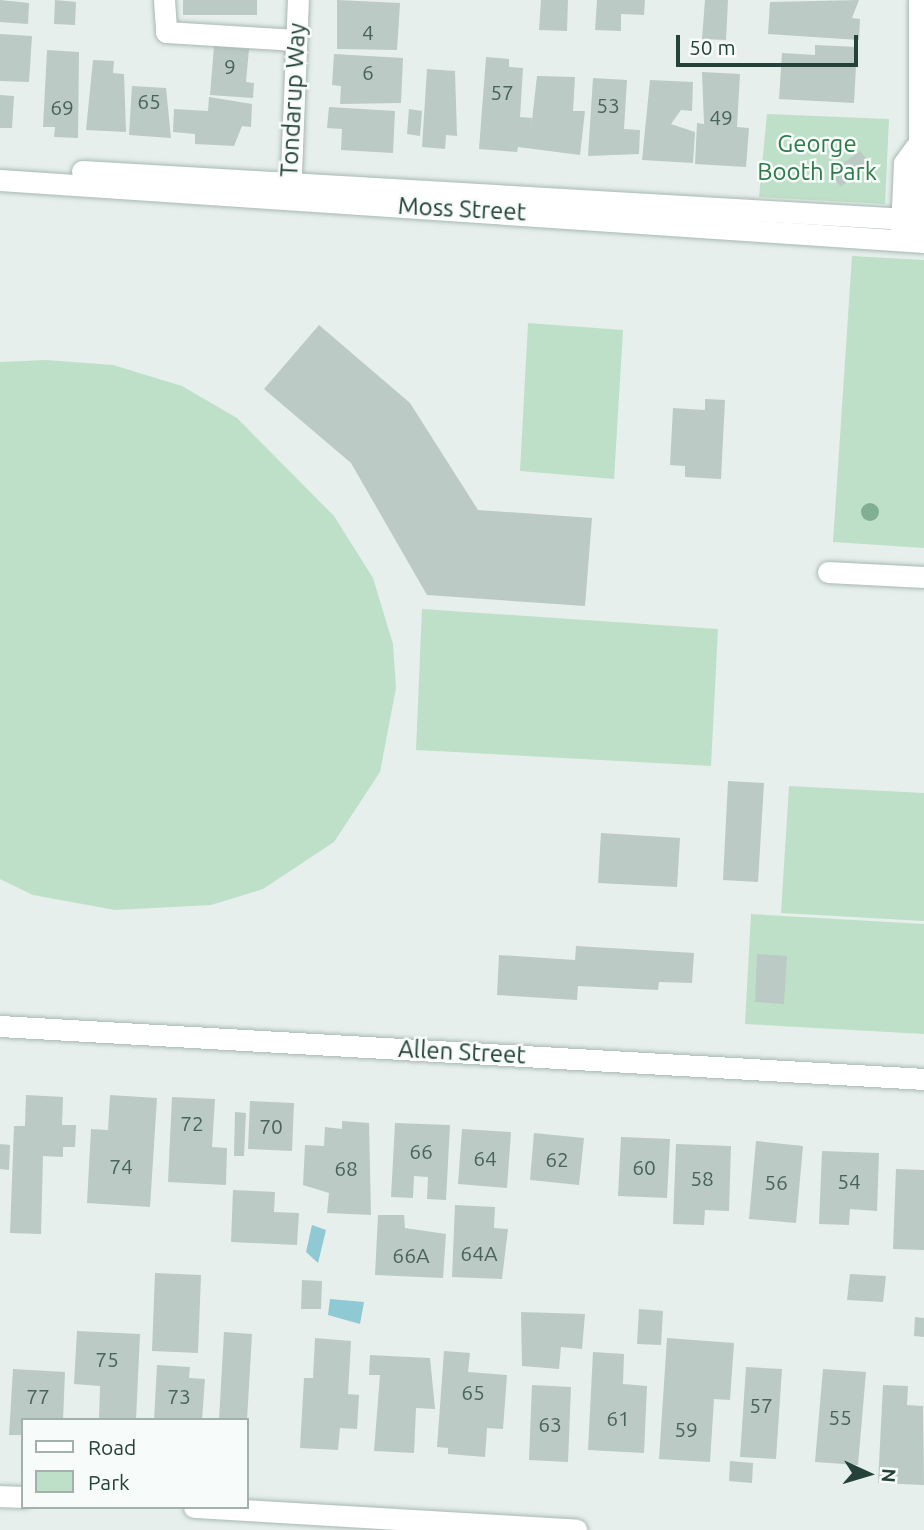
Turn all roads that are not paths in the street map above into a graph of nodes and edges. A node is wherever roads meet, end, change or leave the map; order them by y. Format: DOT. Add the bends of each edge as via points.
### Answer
graph roads {
  1 [pos="164,0"];
  2 [pos="298,0"];
  3 [pos="919,0"];
  4 [pos="296,40"];
  5 [pos="0,166"];
  6 [pos="0,180"];
  7 [pos="290,191"];
  8 [pos="915,230"];
  9 [pos="828,572"];
  10 [pos="924,578"];
  11 [pos="0,1026"];
  12 [pos="924,1079"];
  13 [pos="0,1496"];
  14 [pos="21,1497"];
  15 [pos="227,1509"];
  16 [pos="576,1530"];
  1 -- 4 [label="street" via="166,32"];
  2 -- 4 [label="street, Tondarup Way"];
  3 -- 8 [label="street" via="915,148 904,163"];
  4 -- 7 [label="street, Tondarup Way"];
  5 -- 7 [label="street, Moss Street"];
  6 -- 7 [label="street, Moss Street"];
  7 -- 8 [label="street, Moss Street"];
  9 -- 10 [label="street"];
  11 -- 12 [label="street, Allen Street"];
  13 -- 14 [label="street"];
  15 -- 16 [label="street"];
}
